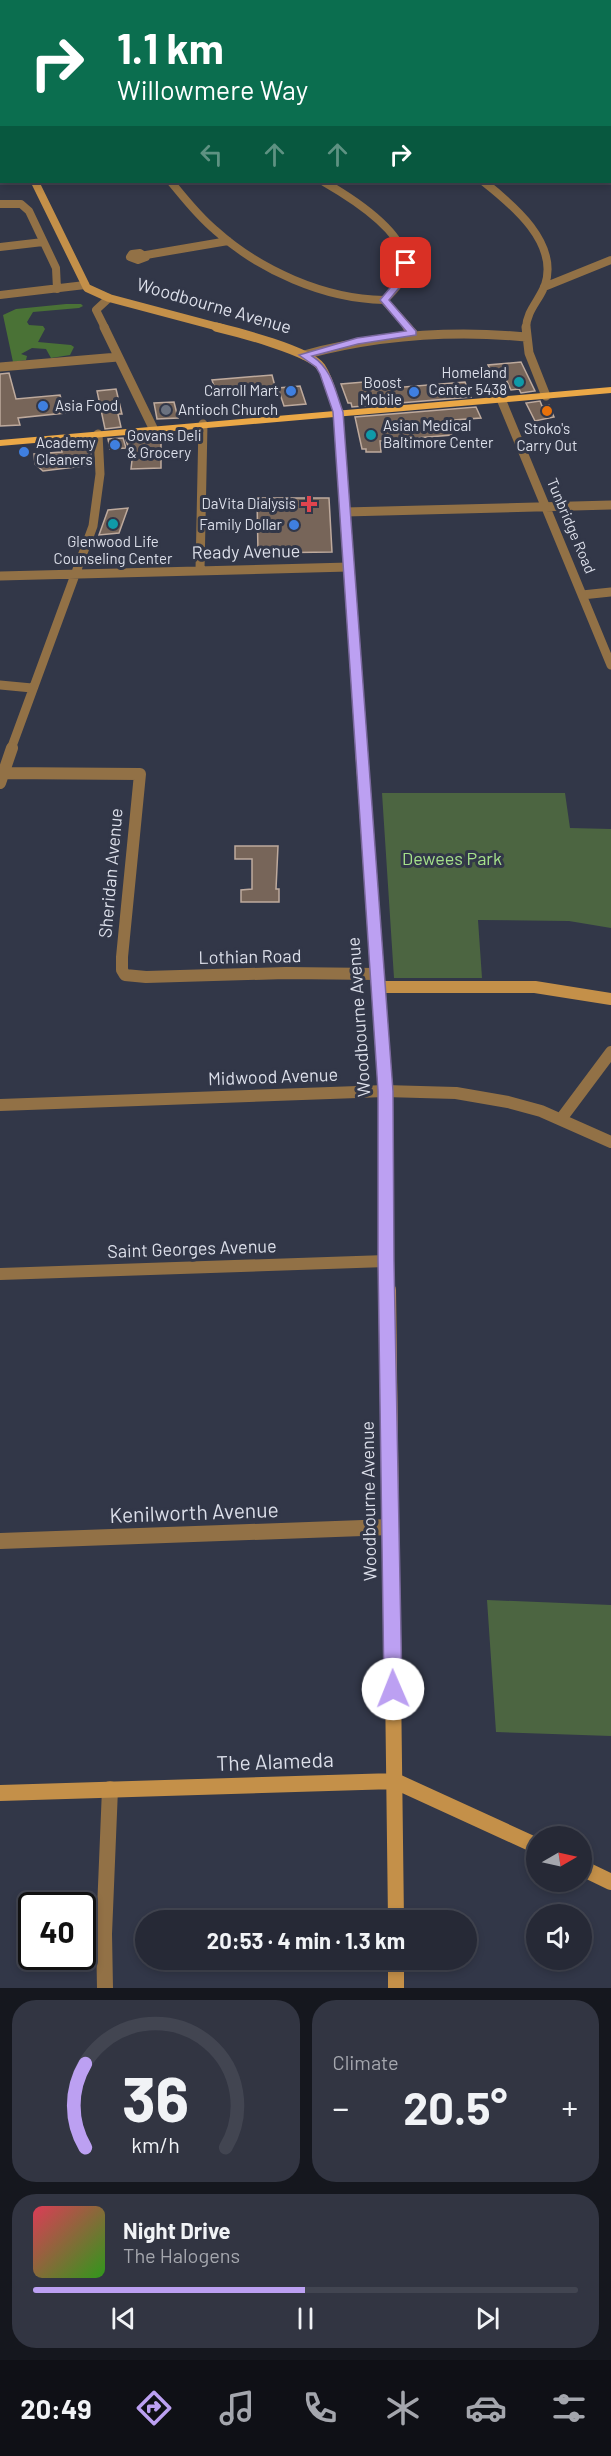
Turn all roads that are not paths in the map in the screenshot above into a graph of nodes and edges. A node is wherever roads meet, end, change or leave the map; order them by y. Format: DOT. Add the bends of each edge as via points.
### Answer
graph roads {
  1 [pos="34,183"];
  2 [pos="172,183"];
  3 [pos="326,183"];
  4 [pos="484,183"];
  5 [pos="0,204"];
  6 [pos="228,241"];
  7 [pos="43,242"];
  8 [pos="0,247"];
  9 [pos="146,255"];
  10 [pos="610,262"];
  11 [pos="85,285"];
  12 [pos="544,287"];
  13 [pos="57,289"];
  14 [pos="0,295"];
  15 [pos="109,298"];
  16 [pos="384,300"];
  17 [pos="413,333"];
  18 [pos="526,337"];
  19 [pos="304,355"];
  20 [pos="118,357"];
  21 [pos="0,367"];
  22 [pos="611,390"];
  23 [pos="546,396"];
  24 [pos="501,399"];
  25 [pos="338,412"];
  26 [pos="203,424"];
  27 [pos="153,428"];
  28 [pos="98,434"];
  29 [pos="0,443"];
  30 [pos="611,505"];
  31 [pos="544,507"];
  32 [pos="345,512"];
  33 [pos="349,567"];
  34 [pos="200,570"];
  35 [pos="73,574"];
  36 [pos="0,576"];
  37 [pos="611,592"];
  38 [pos="582,595"];
  39 [pos="611,665"];
  40 [pos="0,685"];
  41 [pos="32,688"];
  42 [pos="1,776"];
  43 [pos="125,975"];
  44 [pos="378,980"];
  45 [pos="611,999"];
  46 [pos="611,1052"];
  47 [pos="386,1091"];
  48 [pos="0,1105"];
  49 [pos="561,1119"];
  50 [pos="611,1142"];
  51 [pos="386,1261"];
  52 [pos="0,1274"];
  53 [pos="390,1527"];
  54 [pos="0,1541"];
  55 [pos="395,1781"];
  56 [pos="110,1790"];
  57 [pos="0,1792"];
  58 [pos="526,1841"];
  59 [pos="592,1873"];
  60 [pos="611,1882"];
  61 [pos="396,1910"];
  62 [pos="396,1970"];
  63 [pos="105,1988"];
  64 [pos="396,1988"];
  1 -- 11 [label="street"];
  2 -- 6 [label="street"];
  3 -- 16 [label="street" via="362,206 398,244 406,269"];
  4 -- 12 [label="street" via="511,204 536,235 545,260"];
  5 -- 7 [label="street" via="18,203 26,207"];
  6 -- 9 [label="street"];
  6 -- 16 [label="street" via="267,265 319,288 362,300"];
  7 -- 8 [label="street"];
  7 -- 13 [label="street" via="57,273"];
  10 -- 12 [label="street"];
  11 -- 13 [label="street"];
  11 -- 15 [label="street, Woodbourne Avenue"];
  12 -- 18 [label="street" via="528,314"];
  13 -- 14 [label="street"];
  15 -- 19 [label="street, Woodbourne Avenue" via="240,333"];
  15 -- 20 [label="street" via="96,310"];
  16 -- 17 [label="street"];
  17 -- 18 [label="street"];
  17 -- 19 [label="street" via="357,341"];
  18 -- 23 [label="street" via="529,357"];
  19 -- 25 [label="street, Woodbourne Avenue" via="320,365"];
  20 -- 21 [label="street"];
  20 -- 27 [label="street"];
  22 -- 23 [label="main road"];
  23 -- 24 [label="main road"];
  24 -- 25 [label="main road"];
  24 -- 31 [label="street, Tunbridge Road"];
  25 -- 26 [label="main road"];
  25 -- 32 [label="street, Woodbourne Avenue"];
  26 -- 27 [label="main road"];
  26 -- 34 [label="street"];
  27 -- 28 [label="main road"];
  28 -- 29 [label="main road"];
  28 -- 35 [label="street" via="98,502 93,526"];
  30 -- 31 [label="street"];
  31 -- 32 [label="street"];
  31 -- 38 [label="street, Tunbridge Road"];
  32 -- 33 [label="street, Woodbourne Avenue"];
  33 -- 34 [label="street, Ready Avenue"];
  33 -- 44 [label="street, Woodbourne Avenue"];
  34 -- 35 [label="street, Ready Avenue"];
  35 -- 36 [label="street, Ready Avenue"];
  35 -- 41 [label="street"];
  37 -- 38 [label="street"];
  38 -- 39 [label="street, Tunbridge Road"];
  40 -- 41 [label="street"];
  41 -- 42 [label="street"];
  42 -- 43 [label="street, Sheridan Avenue" via="140,774 122,957"];
  43 -- 44 [label="street, Lothian Road" via="286,973"];
  44 -- 45 [label="street, Lothian Road" via="535,987"];
  44 -- 47 [label="street, Woodbourne Avenue"];
  46 -- 49 [label="street"];
  47 -- 48 [label="street, Midwood Avenue"];
  47 -- 49 [label="street, Midwood Avenue" via="483,1097"];
  47 -- 51 [label="street, Woodbourne Avenue"];
  49 -- 50 [label="street, Midwood Avenue"];
  51 -- 52 [label="street, Saint Georges Avenue"];
  51 -- 53 [label="street, Woodbourne Avenue"];
  53 -- 54 [label="street, Kenilworth Avenue"];
  53 -- 55 [label="street, Woodbourne Avenue"];
  55 -- 56 [label="street, The Alameda"];
  55 -- 58 [label="street, The Alameda"];
  55 -- 61 [label="street, Woodbourne Avenue"];
  56 -- 57 [label="street, The Alameda"];
  56 -- 63 [label="street"];
  59 -- 60 [label="street"];
  62 -- 64 [label="street"];
}
